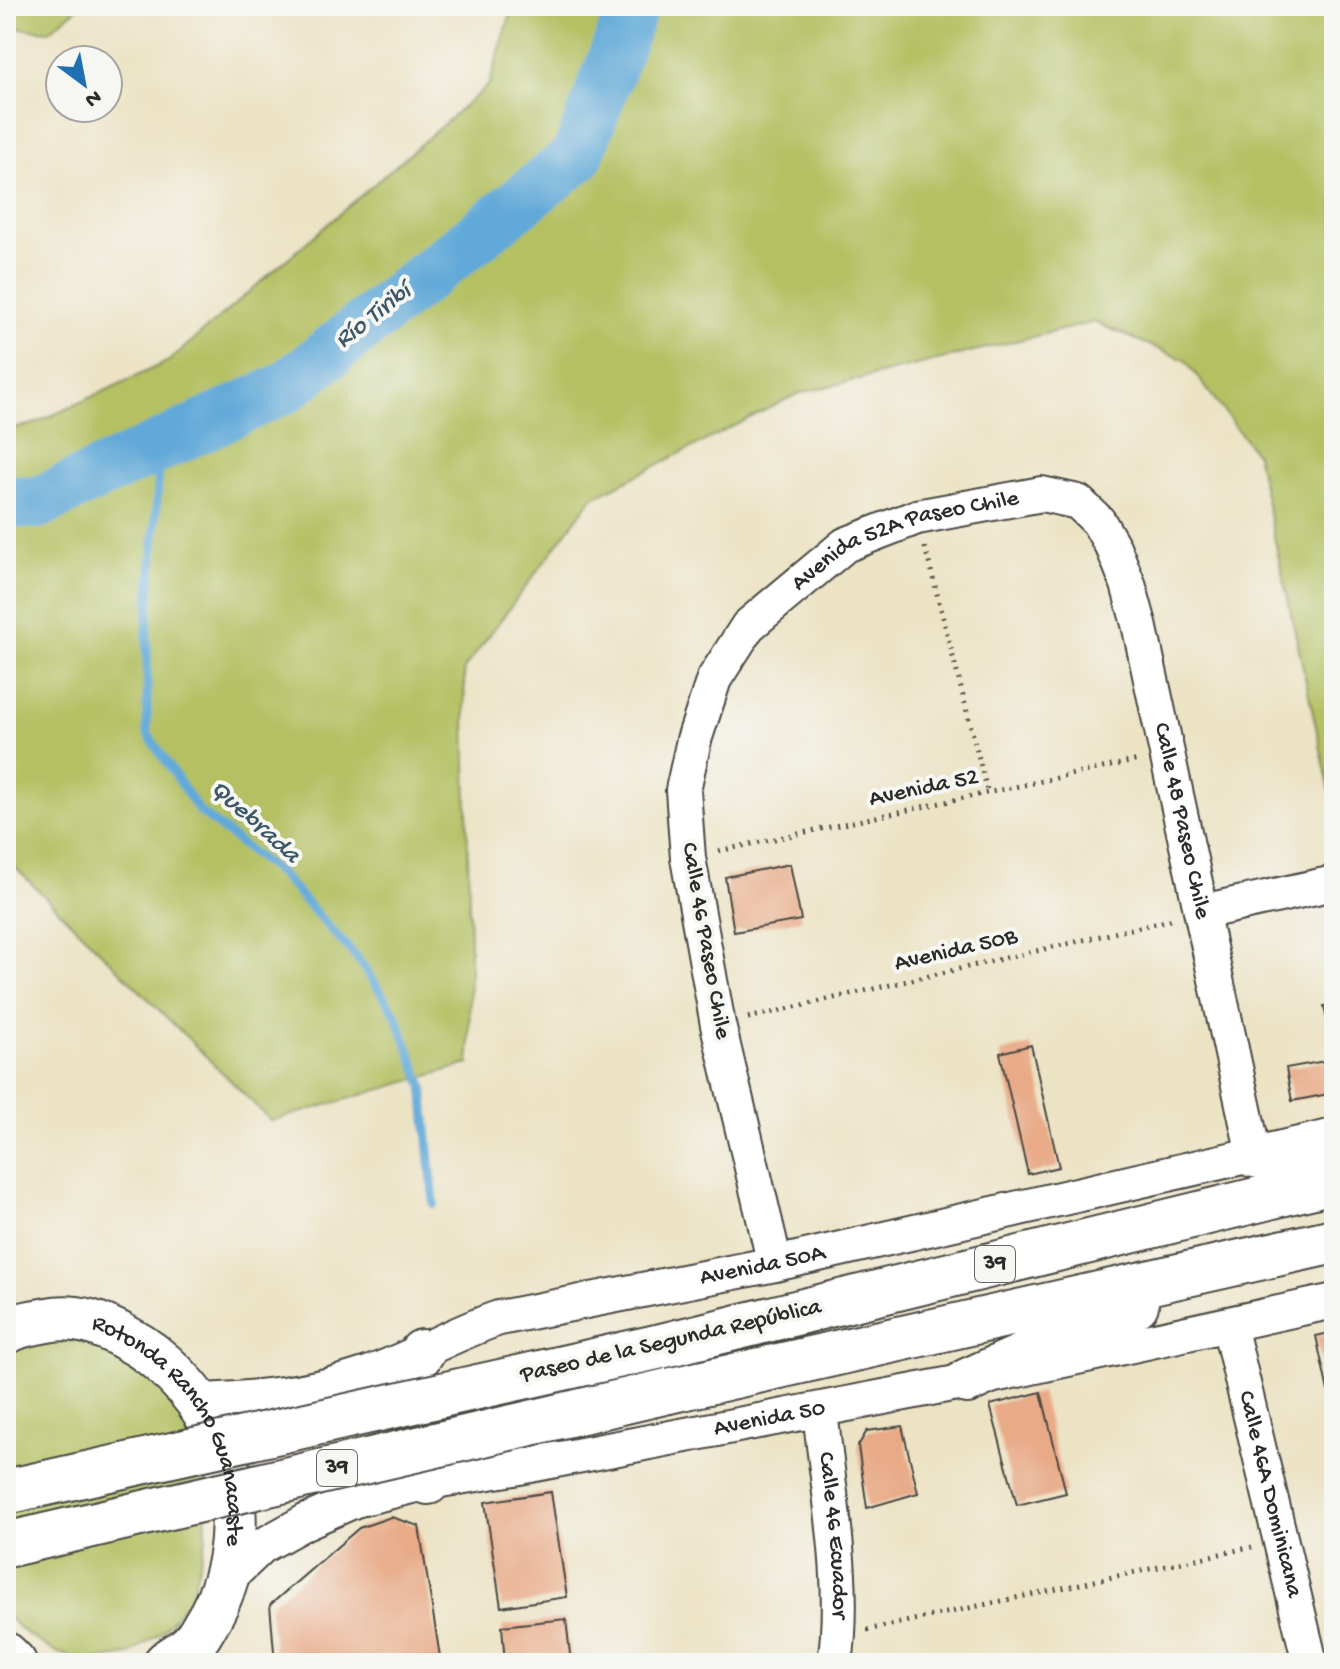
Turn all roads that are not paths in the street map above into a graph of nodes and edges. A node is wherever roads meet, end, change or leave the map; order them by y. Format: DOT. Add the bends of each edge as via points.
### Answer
graph roads {
  1 [pos="1078,502"];
  2 [pos="748,626"];
  3 [pos="1334,883"];
  4 [pos="1202,912"];
  5 [pos="1334,1136"];
  6 [pos="1254,1155"];
  7 [pos="1334,1163"];
  8 [pos="1334,1181"];
  9 [pos="1334,1241"];
  10 [pos="775,1264"];
  11 [pos="1229,1264"];
  12 [pos="1334,1301"];
  13 [pos="1229,1325"];
  14 [pos="9,1327"];
  15 [pos="422,1352"];
  16 [pos="967,1381"];
  17 [pos="198,1401"];
  18 [pos="820,1410"];
  19 [pos="428,1482"];
  20 [pos="6,1492"];
  21 [pos="6,1545"];
  22 [pos="226,1580"];
  23 [pos="837,1650"];
  24 [pos="6,1655"];
  25 [pos="14,1663"];
  26 [pos="166,1663"];
  27 [pos="1310,1663"];
  1 -- 2 [label="street, Avenida 52A Paseo Chile" via="1042,494 917,517 845,545"];
  1 -- 4 [label="street, Calle 48 Paseo Chile" via="1098,521 1128,584"];
  2 -- 10 [label="street, Calle 46 Paseo Chile" via="714,679 683,790 688,858 718,1025"];
  3 -- 4 [label="street"];
  4 -- 6 [label="street, Calle 48 Paseo Chile"];
  5 -- 6 [label="street, Avenida 50A"];
  6 -- 7 [label="main road"];
  6 -- 10 [label="street, Avenida 50A"];
  8 -- 20 [label="main road, Paseo de la Segunda República / 39, bridge" via="657,1347"];
  9 -- 11 [label="main road, Paseo de la Segunda República / 39"];
  10 -- 15 [label="street, Avenida 50A" via="499,1318"];
  11 -- 16 [label="main road"];
  11 -- 21 [label="main road, Paseo de la Segunda República / 39, bridge"];
  12 -- 13 [label="street, Avenida 50"];
  13 -- 16 [label="street, Avenida 50"];
  13 -- 27 [label="street, Calle 46A Dominicana"];
  14 -- 17 [label="main road, Rotonda Rancho Guanacaste" via="60,1318 98,1322 148,1349"];
  15 -- 17 [label="street, Avenida 50A" via="313,1390"];
  15 -- 19 [label="main road" via="406,1373 396,1416 414,1463"];
  16 -- 18 [label="street, Avenida 50"];
  17 -- 22 [label="main road, Rotonda Rancho Guanacaste" via="229,1472 234,1536"];
  18 -- 19 [label="street, Avenida 50"];
  18 -- 23 [label="street, Calle 46 Ecuador" via="836,1562"];
  19 -- 22 [label="street, Avenida 50" via="355,1500 305,1522 262,1546"];
  22 -- 26 [label="main road, Rotonda Rancho Guanacaste" via="193,1644"];
  24 -- 25 [label="main road"];
}
